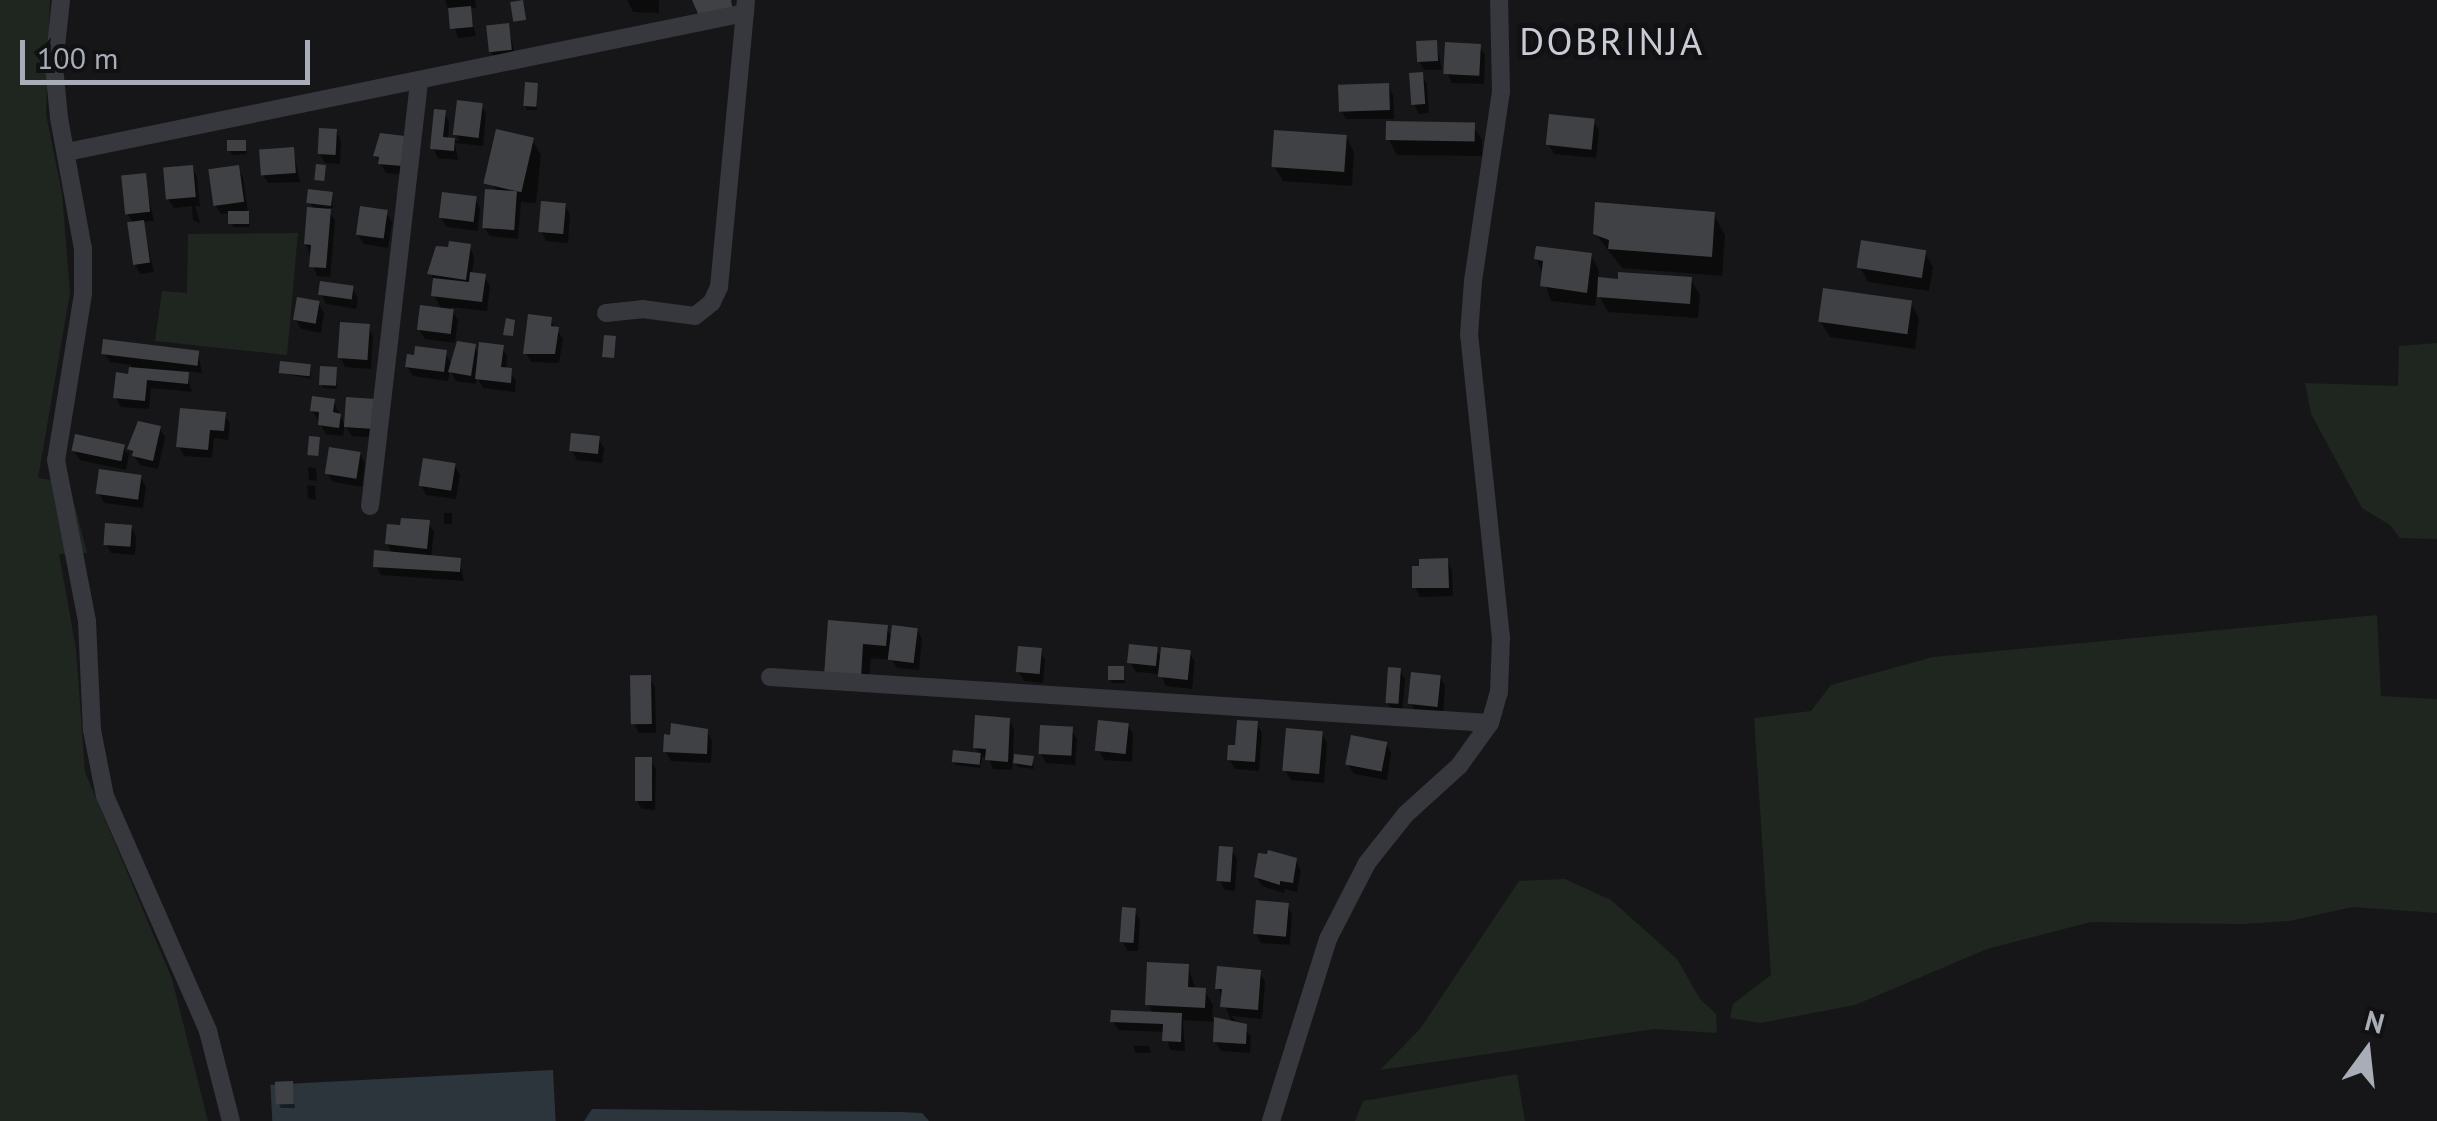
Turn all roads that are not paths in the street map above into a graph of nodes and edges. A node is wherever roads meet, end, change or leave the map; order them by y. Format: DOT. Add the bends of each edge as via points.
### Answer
graph roads {
  1 [pos="61,0"];
  2 [pos="1498,0"];
  3 [pos="746,6"];
  4 [pos="419,81"];
  5 [pos="67,152"];
  6 [pos="606,313"];
  7 [pos="370,506"];
  8 [pos="770,678"];
  9 [pos="1490,723"];
  10 [pos="232,1121"];
  11 [pos="1271,1121"];
  1 -- 5 [label="street" via="54,66"];
  2 -- 9 [label="street" via="1501,92 1470,335 1502,638"];
  3 -- 4 [label="street"];
  3 -- 6 [label="street" via="719,287 695,316 642,309"];
  4 -- 5 [label="street"];
  4 -- 7 [label="street"];
  5 -- 10 [label="street" via="83,249 82,294 56,460 86,621 92,730 105,796 208,1031"];
  8 -- 9 [label="street"];
  9 -- 11 [label="street" via="1368,863 1328,939"];
}
